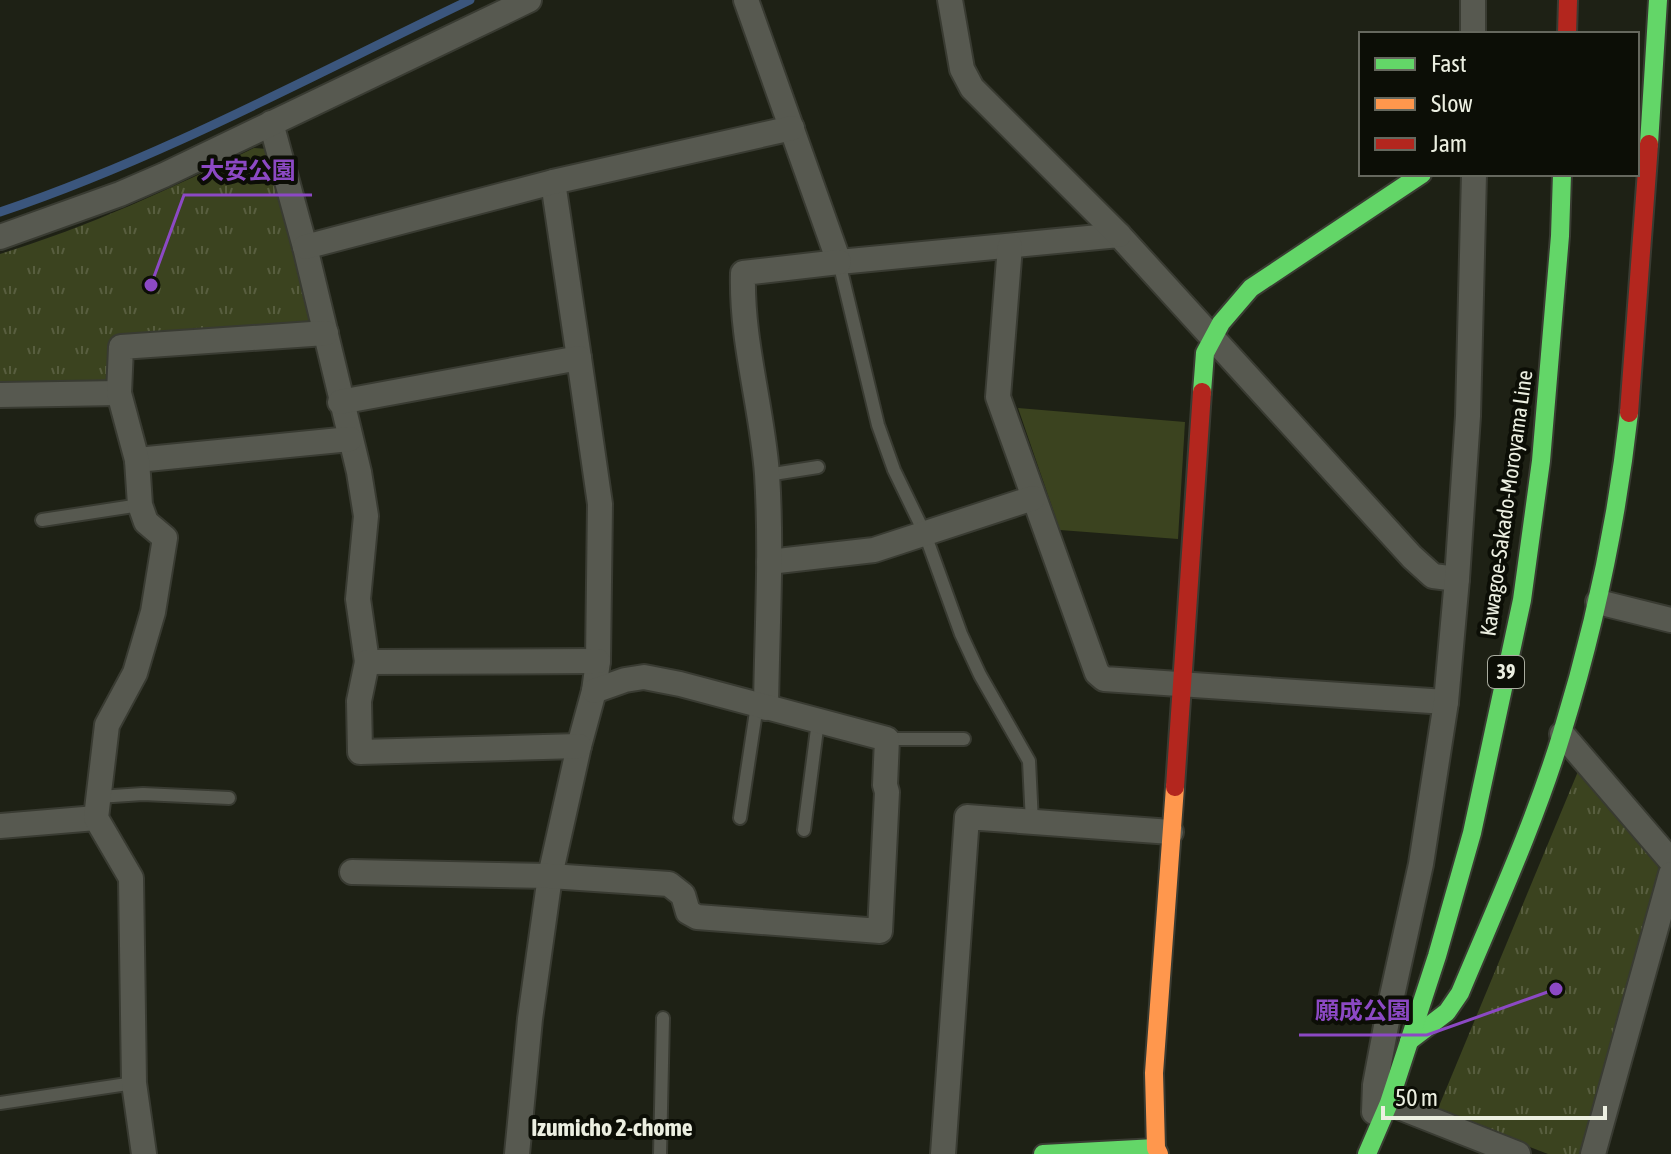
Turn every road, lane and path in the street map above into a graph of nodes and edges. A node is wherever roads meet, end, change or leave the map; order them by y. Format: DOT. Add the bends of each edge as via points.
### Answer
graph roads {
  1 [pos="529,0"];
  2 [pos="746,0"];
  3 [pos="950,0"];
  4 [pos="1473,0"];
  5 [pos="1568,0"];
  6 [pos="1658,0"];
  7 [pos="1473,32"];
  8 [pos="1567,32"];
  9 [pos="271,123"];
  10 [pos="792,128"];
  11 [pos="1647,153"];
  12 [pos="1671,159"];
  13 [pos="1419,176"];
  14 [pos="1474,176"];
  15 [pos="1562,176"];
  16 [pos="553,182"];
  17 [pos="1119,235"];
  18 [pos="0,237"];
  19 [pos="1010,246"];
  20 [pos="305,247"];
  21 [pos="839,262"];
  22 [pos="326,333"];
  23 [pos="1212,337"];
  24 [pos="579,358"];
  25 [pos="119,393"];
  26 [pos="0,395"];
  27 [pos="340,402"];
  28 [pos="350,439"];
  29 [pos="137,460"];
  30 [pos="818,467"];
  31 [pos="767,475"];
  32 [pos="1033,498"];
  33 [pos="140,505"];
  34 [pos="42,520"];
  35 [pos="925,534"];
  36 [pos="769,562"];
  37 [pos="1457,579"];
  38 [pos="1598,602"];
  39 [pos="1671,620"];
  40 [pos="598,661"];
  41 [pos="367,662"];
  42 [pos="1183,684"];
  43 [pos="594,691"];
  44 [pos="1446,702"];
  45 [pos="761,707"];
  46 [pos="818,721"];
  47 [pos="1562,734"];
  48 [pos="887,739"];
  49 [pos="964,739"];
  50 [pos="579,746"];
  51 [pos="229,798"];
  52 [pos="97,808"];
  53 [pos="740,818"];
  54 [pos="1032,822"];
  55 [pos="0,826"];
  56 [pos="804,830"];
  57 [pos="1171,832"];
  58 [pos="1671,861"];
  59 [pos="352,872"];
  60 [pos="1671,874"];
  61 [pos="550,876"];
  62 [pos="663,1018"];
  63 [pos="1409,1041"];
  64 [pos="134,1083"];
  65 [pos="0,1103"];
  66 [pos="1389,1103"];
  67 [pos="1369,1147"];
  68 [pos="1157,1151"];
  69 [pos="144,1154"];
  70 [pos="517,1154"];
  71 [pos="660,1154"];
  72 [pos="943,1154"];
  73 [pos="1043,1154"];
  74 [pos="1518,1154"];
  75 [pos="1593,1154"];
  1 -- 9 [label="street"];
  2 -- 10 [label="street"];
  3 -- 17 [label="street" via="962,69 972,88"];
  4 -- 7 [label="street"];
  5 -- 8 [label="street"];
  6 -- 11 [label="street"];
  9 -- 18 [label="street" via="120,194"];
  9 -- 20 [label="street"];
  10 -- 16 [label="street"];
  10 -- 21 [label="street"];
  11 -- 12 [label="street"];
  11 -- 38 [label="street" via="1626,441"];
  13 -- 23 [label="street" via="1251,288"];
  14 -- 37 [label="street" via="1468,416"];
  15 -- 63 [label="street, Kawagoe-Sakado-Moroyama Line / 39" via="1541,461 1522,600 1472,833"];
  16 -- 20 [label="street"];
  16 -- 24 [label="street"];
  17 -- 19 [label="street"];
  17 -- 23 [label="street"];
  19 -- 21 [label="street"];
  19 -- 32 [label="street" via="998,397"];
  20 -- 22 [label="street"];
  21 -- 31 [label="street" via="743,273 742,303"];
  21 -- 35 [label="lane" via="878,425"];
  22 -- 25 [label="street" via="121,347"];
  22 -- 27 [label="street"];
  23 -- 37 [label="street" via="1412,557 1433,576"];
  23 -- 42 [label="street" via="1205,353"];
  24 -- 27 [label="street"];
  24 -- 40 [label="street" via="600,504"];
  25 -- 26 [label="street"];
  25 -- 29 [label="street"];
  27 -- 28 [label="street"];
  28 -- 29 [label="street"];
  28 -- 41 [label="street" via="366,516 358,599"];
  29 -- 33 [label="street"];
  30 -- 31 [label="lane"];
  31 -- 36 [label="street"];
  32 -- 35 [label="street"];
  32 -- 42 [label="street" via="1097,673 1104,679"];
  33 -- 34 [label="lane"];
  33 -- 52 [label="street" via="146,522 165,538 153,612 135,673 107,725"];
  35 -- 36 [label="street" via="874,550"];
  35 -- 54 [label="lane" via="961,634 1029,761"];
  36 -- 45 [label="street"];
  37 -- 44 [label="street"];
  38 -- 39 [label="street"];
  38 -- 47 [label="street"];
  40 -- 41 [label="street"];
  40 -- 43 [label="street"];
  41 -- 50 [label="street" via="359,701 360,752"];
  42 -- 44 [label="street"];
  42 -- 57 [label="street"];
  43 -- 45 [label="street" via="644,677"];
  43 -- 50 [label="street"];
  44 -- 67 [label="street" via="1421,864 1375,1085"];
  45 -- 46 [label="street"];
  45 -- 53 [label="lane"];
  46 -- 48 [label="street"];
  46 -- 56 [label="lane"];
  47 -- 58 [label="street"];
  47 -- 63 [label="street" via="1460,993 1447,1012"];
  48 -- 49 [label="lane"];
  48 -- 61 [label="street" via="880,931 697,917 669,884"];
  50 -- 61 [label="street"];
  51 -- 52 [label="lane" via="143,794"];
  52 -- 55 [label="street"];
  52 -- 64 [label="street" via="131,878"];
  54 -- 57 [label="street"];
  54 -- 72 [label="street" via="967,817"];
  57 -- 68 [label="street" via="1154,1073"];
  59 -- 61 [label="street"];
  60 -- 75 [label="street"];
  61 -- 70 [label="street"];
  62 -- 71 [label="lane"];
  63 -- 66 [label="street, Kawagoe-Sakado-Moroyama Line / 39"];
  64 -- 65 [label="lane"];
  64 -- 69 [label="street"];
  66 -- 67 [label="street, Kawagoe-Sakado-Moroyama Line / 39"];
  66 -- 74 [label="street"];
  68 -- 73 [label="street"];
}
